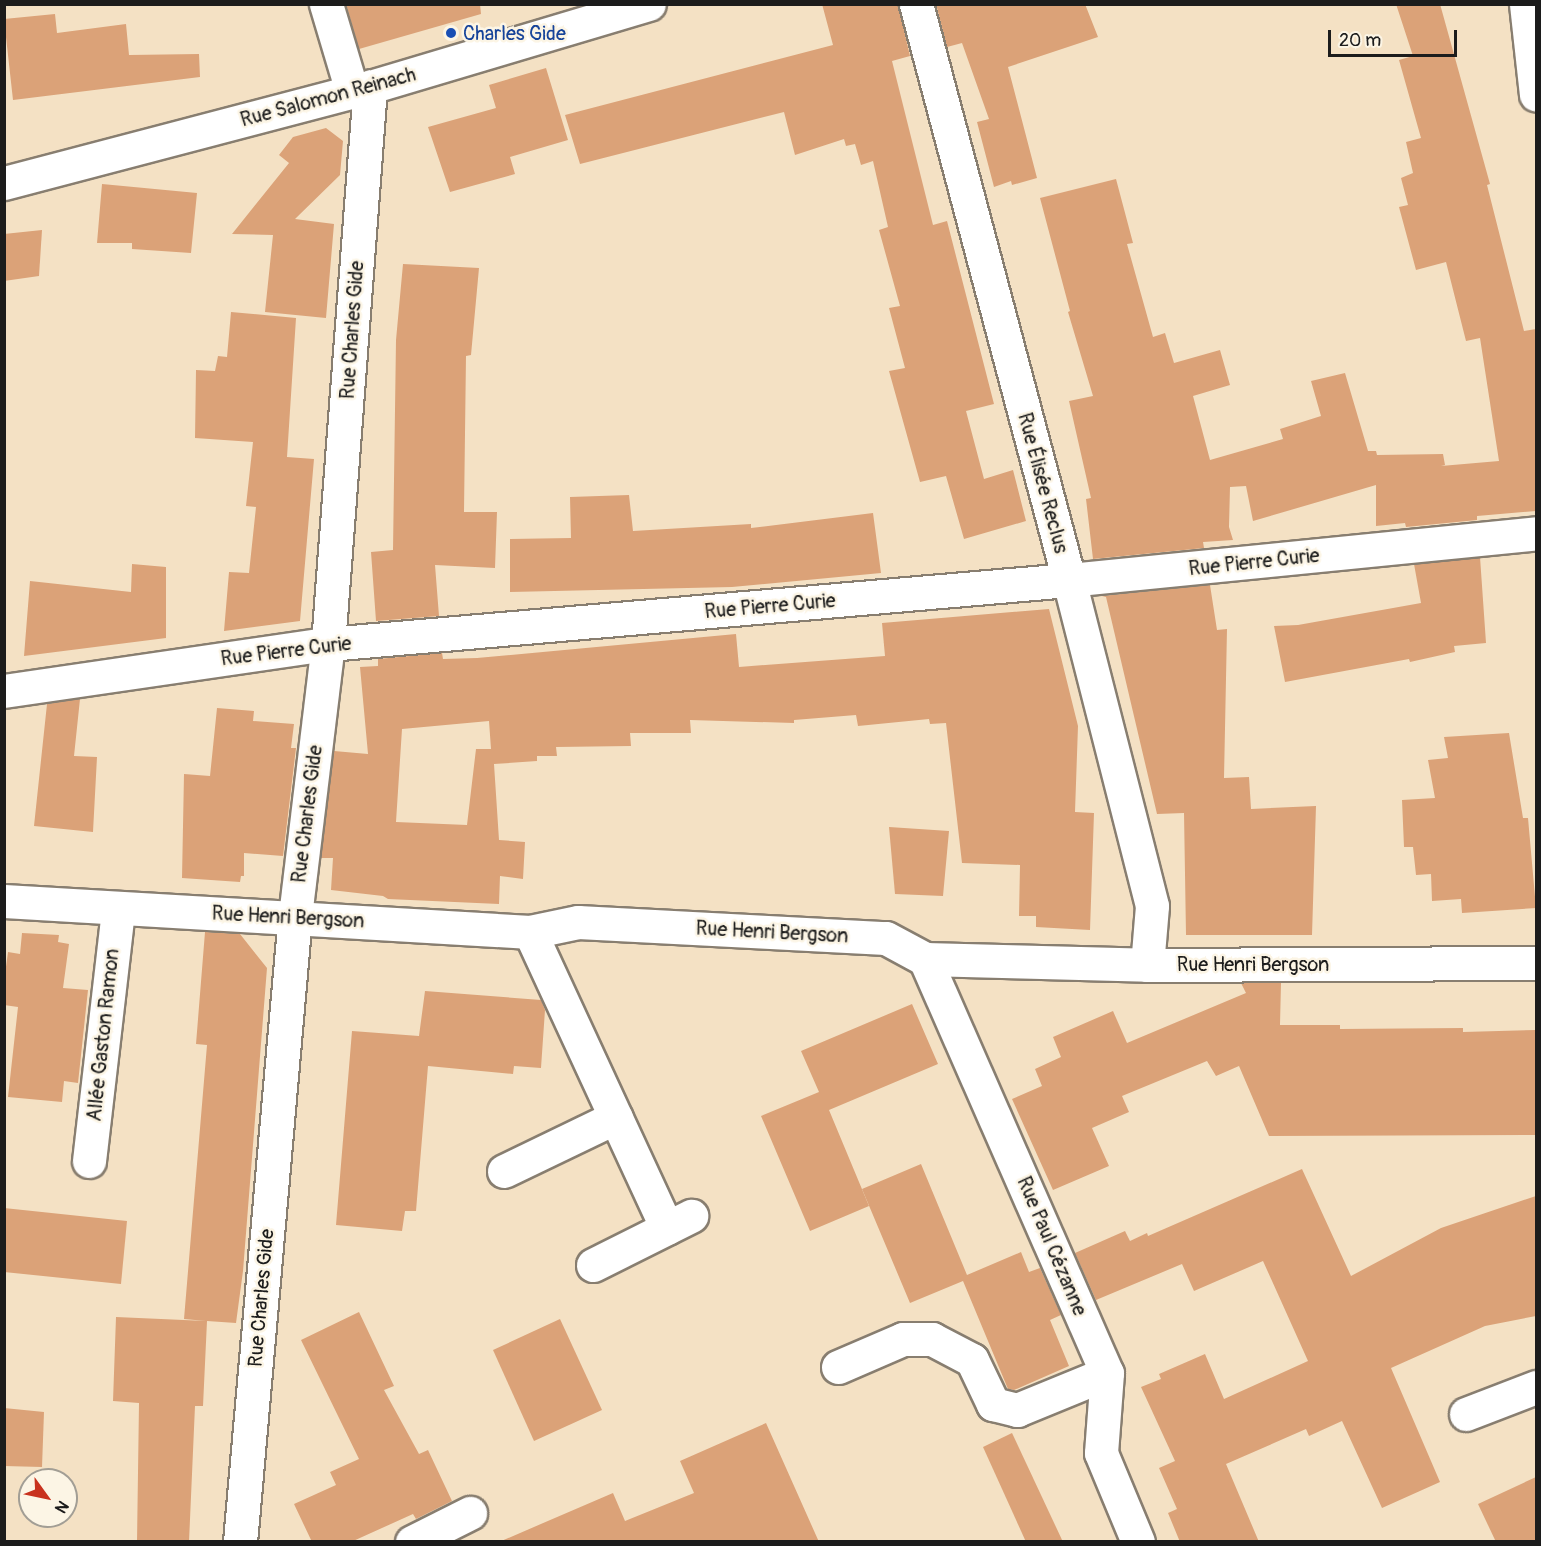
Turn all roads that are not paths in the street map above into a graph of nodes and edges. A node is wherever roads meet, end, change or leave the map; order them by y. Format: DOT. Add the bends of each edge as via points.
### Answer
graph roads {
  1 [pos="326,4"];
  2 [pos="649,4"];
  3 [pos="916,4"];
  4 [pos="1526,4"];
  5 [pos="361,89"];
  6 [pos="1536,94"];
  7 [pos="4,183"];
  8 [pos="1536,533"];
  9 [pos="1069,580"];
  10 [pos="328,644"];
  11 [pos="4,691"];
  12 [pos="4,901"];
  13 [pos="118,909"];
  14 [pos="295,916"];
  15 [pos="530,932"];
  16 [pos="925,959"];
  17 [pos="1536,963"];
  18 [pos="1147,964"];
  19 [pos="616,1117"];
  20 [pos="89,1161"];
  21 [pos="504,1171"];
  22 [pos="593,1265"];
  23 [pos="838,1367"];
  24 [pos="1107,1373"];
  25 [pos="1536,1387"];
  26 [pos="1466,1414"];
  27 [pos="470,1513"];
  28 [pos="240,1542"];
  29 [pos="412,1542"];
  30 [pos="1138,1542"];
  1 -- 5 [label="street"];
  2 -- 5 [label="street, Rue Salomon Reinach"];
  3 -- 9 [label="street, Rue Élisée Reclus"];
  4 -- 6 [label="street"];
  5 -- 7 [label="street, Rue Salomon Reinach"];
  5 -- 10 [label="street, Rue Charles Gide"];
  8 -- 9 [label="street, Rue Pierre Curie"];
  9 -- 10 [label="street, Rue Pierre Curie"];
  9 -- 18 [label="street, Rue Élisée Reclus" via="1152,906"];
  10 -- 11 [label="street, Rue Pierre Curie"];
  10 -- 14 [label="street, Rue Charles Gide"];
  12 -- 13 [label="street, Rue Henri Bergson"];
  13 -- 14 [label="street, Rue Henri Bergson"];
  13 -- 20 [label="street, Allée Gaston Ramon"];
  14 -- 15 [label="street, Rue Henri Bergson"];
  14 -- 28 [label="street, Rue Charles Gide"];
  15 -- 16 [label="street, Rue Henri Bergson" via="578,922 886,938"];
  15 -- 19 [label="street"];
  16 -- 18 [label="street, Rue Henri Bergson"];
  16 -- 24 [label="street, Rue Paul Cézanne"];
  17 -- 18 [label="street, Rue Henri Bergson"];
  19 -- 21 [label="street"];
  19 -- 22 [label="street" via="679,1222"];
  23 -- 24 [label="street" via="903,1339 932,1339 972,1360 993,1404 1017,1410"];
  24 -- 30 [label="street, Rue Paul Cézanne" via="1101,1454"];
  25 -- 26 [label="street"];
  27 -- 29 [label="street"];
}
